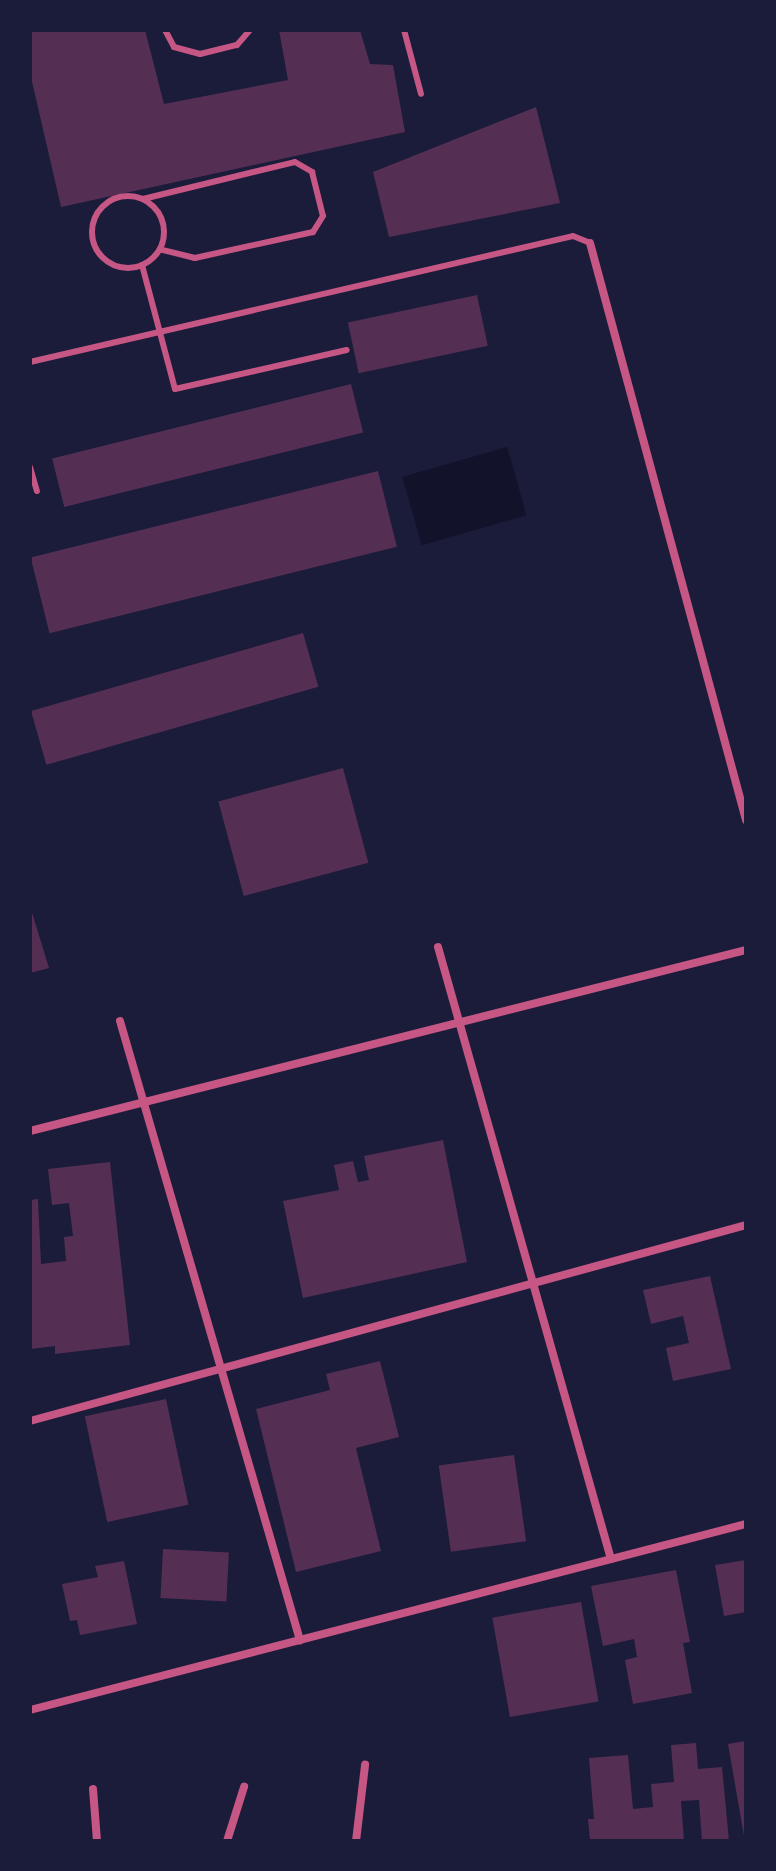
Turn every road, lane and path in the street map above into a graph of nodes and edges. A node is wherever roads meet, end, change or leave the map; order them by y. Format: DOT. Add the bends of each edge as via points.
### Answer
graph roads {
  1 [pos="165,30"];
  2 [pos="250,30"];
  3 [pos="404,30"];
  4 [pos="421,94"];
  5 [pos="143,199"];
  6 [pos="590,243"];
  7 [pos="160,249"];
  8 [pos="142,265"];
  9 [pos="160,332"];
  10 [pos="347,350"];
  11 [pos="30,362"];
  12 [pos="30,467"];
  13 [pos="37,491"];
  14 [pos="746,820"];
  15 [pos="438,947"];
  16 [pos="746,950"];
  17 [pos="120,1021"];
  18 [pos="459,1024"];
  19 [pos="144,1103"];
  20 [pos="30,1131"];
  21 [pos="746,1225"];
  22 [pos="533,1283"];
  23 [pos="221,1369"];
  24 [pos="30,1421"];
  25 [pos="746,1524"];
  26 [pos="611,1559"];
  27 [pos="300,1640"];
  28 [pos="30,1710"];
  29 [pos="365,1765"];
  30 [pos="244,1787"];
  31 [pos="93,1789"];
  32 [pos="97,1841"];
  33 [pos="227,1841"];
  34 [pos="356,1841"];
  1 -- 2 [label="lane" via="174,47 200,54 237,45"];
  3 -- 4 [label="lane"];
  5 -- 7 [label="lane" via="162,220"];
  5 -- 7 [label="lane" via="295,162 312,172 323,216 313,232 195,258"];
  5 -- 8 [label="lane" via="130,196 106,204 92,226 105,260 117,266"];
  6 -- 9 [label="lane" via="573,236"];
  6 -- 14 [label="street"];
  7 -- 8 [label="lane"];
  8 -- 9 [label="lane"];
  9 -- 10 [label="lane" via="175,389"];
  9 -- 11 [label="lane"];
  12 -- 13 [label="lane"];
  15 -- 18 [label="street"];
  16 -- 18 [label="street"];
  17 -- 19 [label="street"];
  18 -- 19 [label="street"];
  18 -- 22 [label="street"];
  19 -- 20 [label="street"];
  19 -- 23 [label="street"];
  21 -- 22 [label="street"];
  22 -- 23 [label="street"];
  22 -- 26 [label="street"];
  23 -- 24 [label="street"];
  23 -- 27 [label="street"];
  25 -- 26 [label="street"];
  26 -- 27 [label="street"];
  27 -- 28 [label="street"];
  29 -- 34 [label="street"];
  30 -- 33 [label="street"];
  31 -- 32 [label="street"];
}
